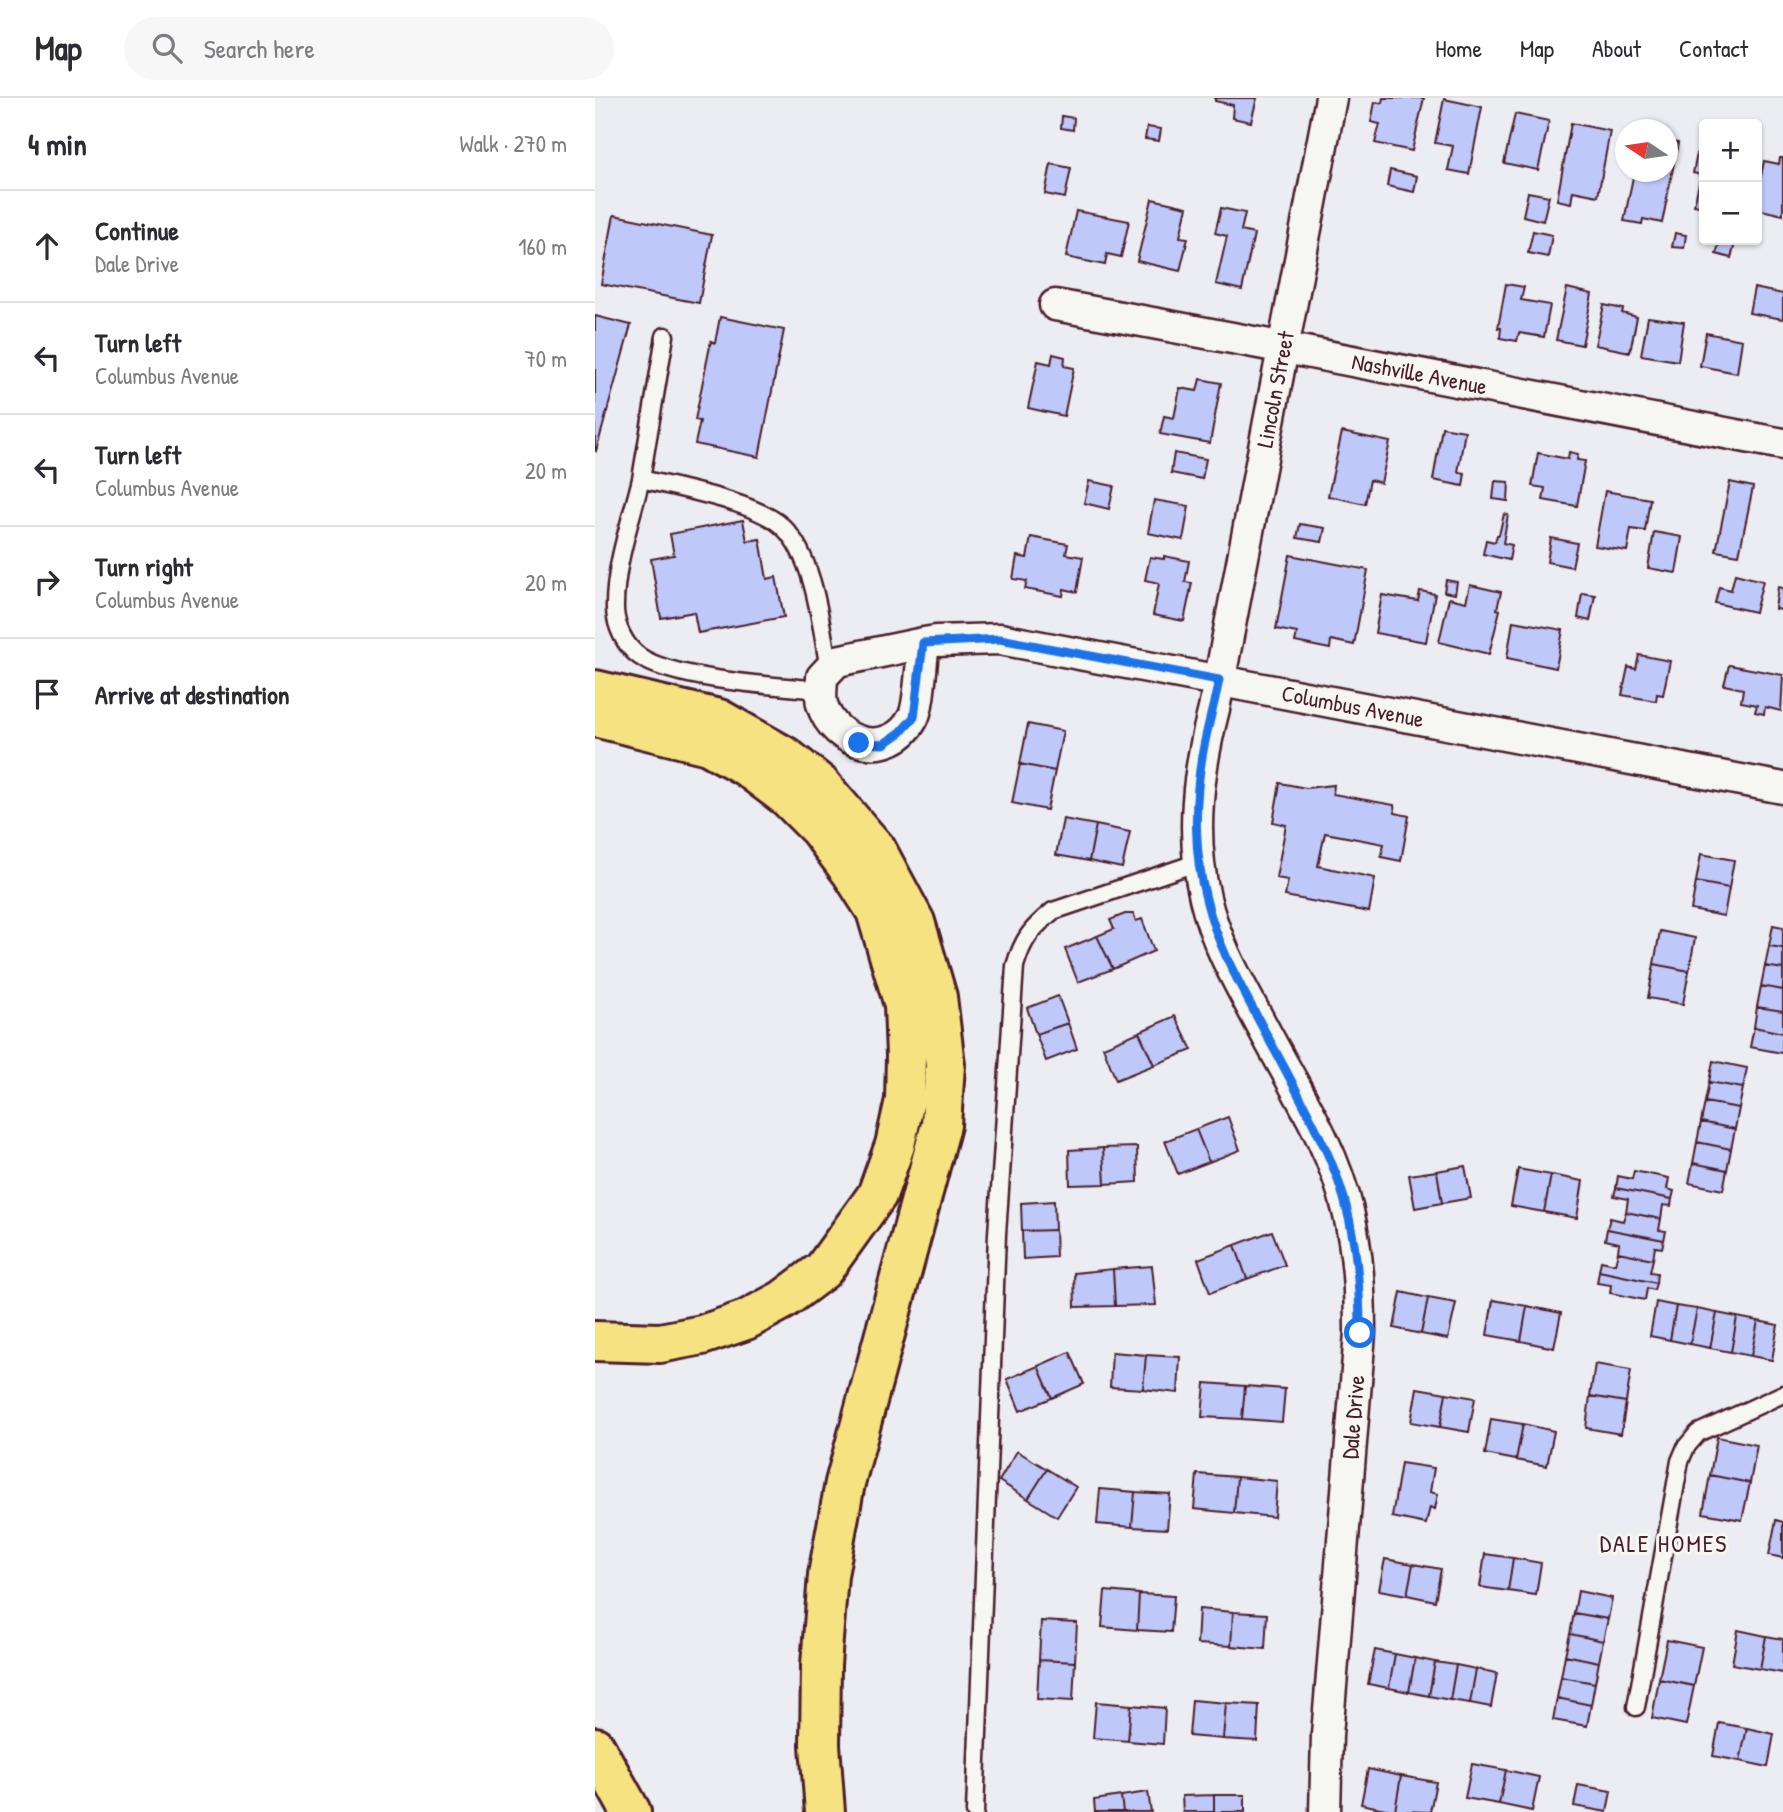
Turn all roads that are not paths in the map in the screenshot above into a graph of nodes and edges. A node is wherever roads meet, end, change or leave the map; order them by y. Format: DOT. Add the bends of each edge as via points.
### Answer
graph roads {
  1 [pos="1331,98"];
  2 [pos="1055,305"];
  3 [pos="665,336"];
  4 [pos="1283,346"];
  5 [pos="1783,444"];
  6 [pos="641,479"];
  7 [pos="923,643"];
  8 [pos="826,679"];
  9 [pos="1219,680"];
  10 [pos="595,690"];
  11 [pos="595,717"];
  12 [pos="714,732"];
  13 [pos="1783,788"];
  14 [pos="1199,862"];
  15 [pos="595,1341"];
  16 [pos="1783,1394"];
  17 [pos="1636,1707"];
  18 [pos="595,1747"];
  19 [pos="631,1812"];
  20 [pos="825,1812"];
  21 [pos="975,1812"];
  22 [pos="1325,1812"];
  1 -- 4 [label="street, Lincoln Street"];
  2 -- 4 [label="street, Nashville Avenue"];
  3 -- 6 [label="lane"];
  4 -- 5 [label="street, Nashville Avenue"];
  4 -- 9 [label="street, Lincoln Street"];
  6 -- 8 [label="lane" via="753,509 782,526 800,551 813,590"];
  6 -- 8 [label="lane" via="617,575 615,612 630,647 656,664 733,681"];
  7 -- 8 [label="street, Columbus Avenue" via="837,661"];
  7 -- 8 [label="street" via="914,717 884,744 859,743 836,728 822,704"];
  7 -- 9 [label="street, Columbus Avenue" via="1000,639"];
  9 -- 13 [label="street, Columbus Avenue"];
  9 -- 14 [label="street, Dale Drive" via="1202,758 1196,818"];
  10 -- 12 [label="highway"];
  11 -- 12 [label="highway"];
  12 -- 15 [label="highway" via="819,829 876,911 904,1005 905,1100 877,1195 823,1270 783,1300 702,1335 660,1343"];
  12 -- 20 [label="highway" via="786,757 820,784 876,849 915,922 937,997 945,1065 941,1125 845,1483 828,1575 821,1665"];
  14 -- 21 [label="lane" via="1053,911 1022,944 1015,966 997,1234"];
  14 -- 22 [label="street, Dale Drive" via="1220,946 1330,1159 1347,1209 1360,1280"];
  16 -- 17 [label="lane" via="1698,1433 1686,1447"];
  18 -- 19 [label="highway"];
}
